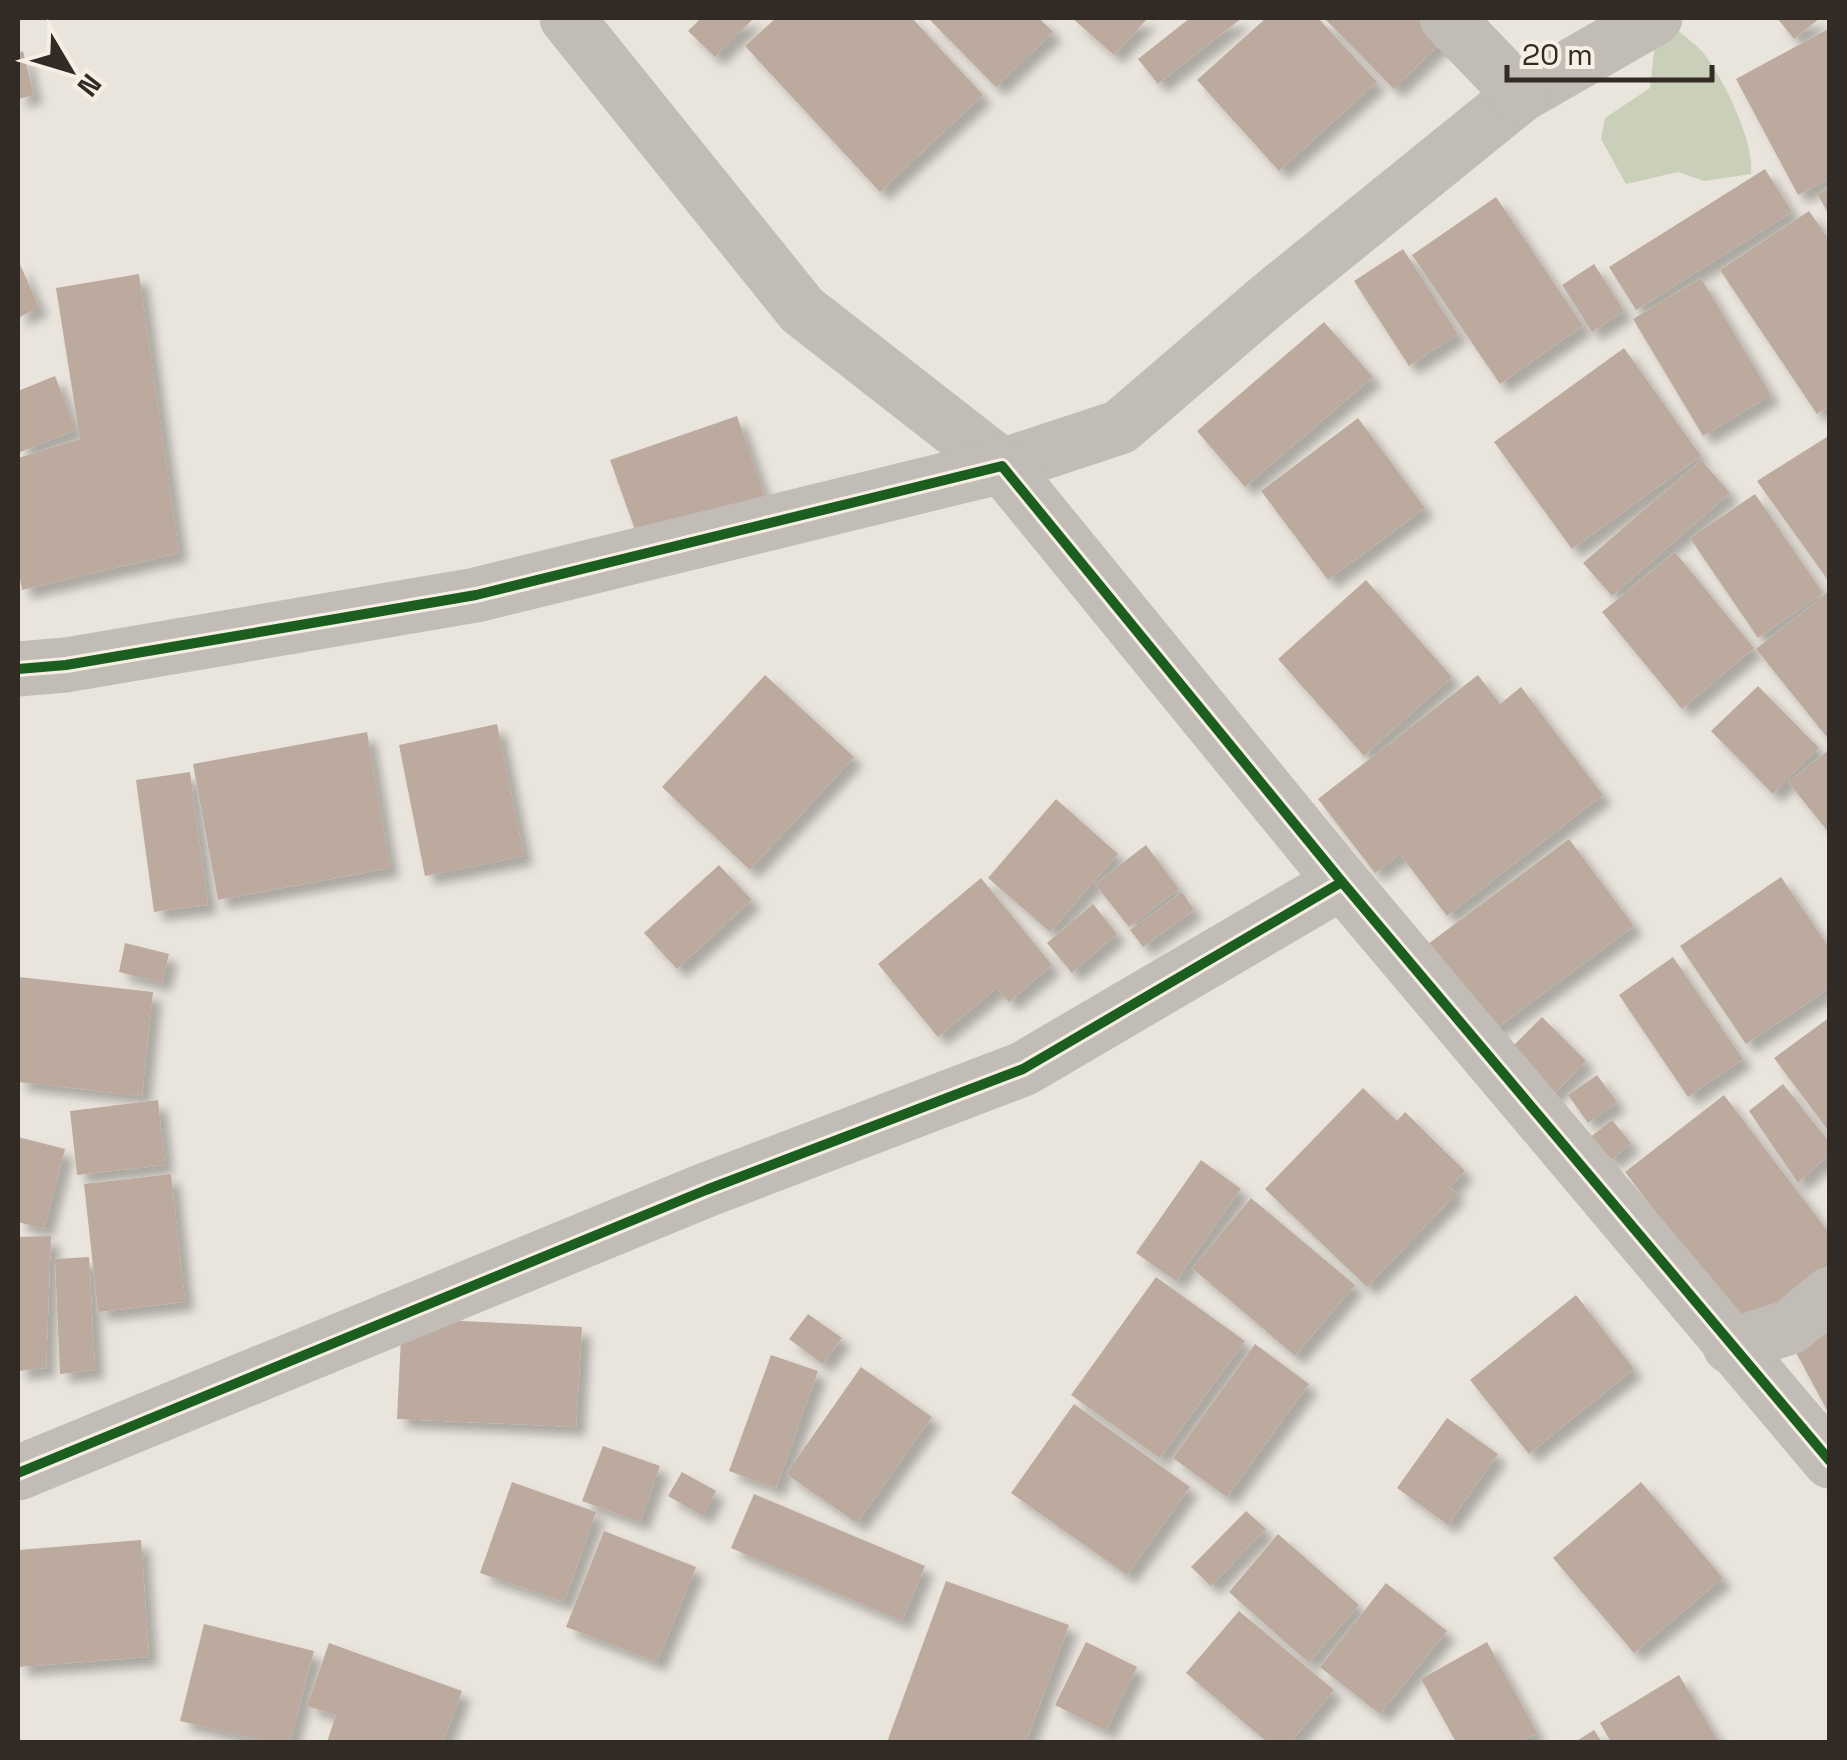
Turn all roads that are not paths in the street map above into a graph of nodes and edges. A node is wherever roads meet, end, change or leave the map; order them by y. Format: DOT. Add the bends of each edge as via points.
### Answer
graph roads {
  1 [pos="567,18"];
  2 [pos="1447,18"];
  3 [pos="1655,18"];
  4 [pos="1522,94"];
  5 [pos="1002,466"];
  6 [pos="18,670"];
  7 [pos="1342,882"];
  8 [pos="1830,1294"];
  9 [pos="1730,1346"];
  10 [pos="1830,1462"];
  11 [pos="18,1473"];
  1 -- 5 [label="street" via="802,310"];
  2 -- 4 [label="street"];
  3 -- 4 [label="street"];
  4 -- 5 [label="street" via="1120,427"];
  5 -- 6 [label="street" via="476,595"];
  5 -- 7 [label="street"];
  7 -- 9 [label="street"];
  7 -- 11 [label="street" via="1023,1069 688,1197"];
  8 -- 9 [label="street" via="1790,1326"];
  9 -- 10 [label="street"];
}
